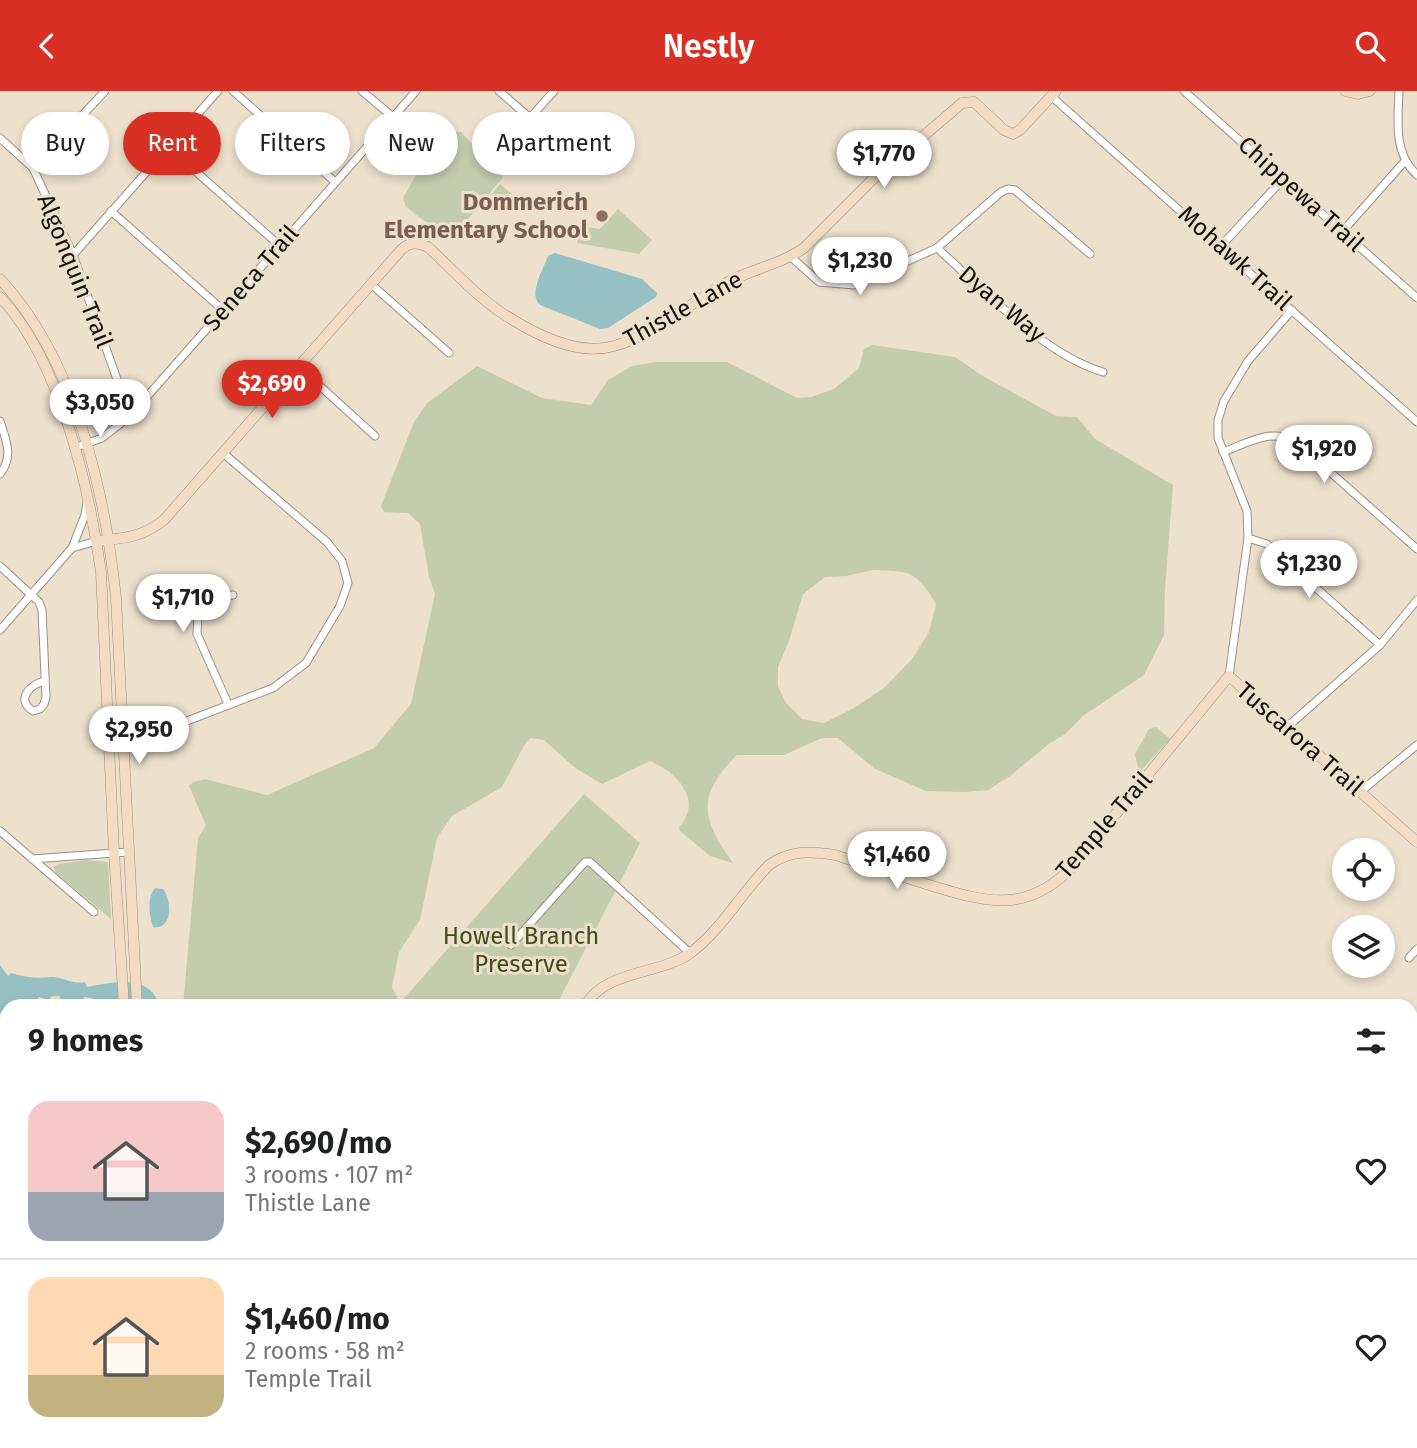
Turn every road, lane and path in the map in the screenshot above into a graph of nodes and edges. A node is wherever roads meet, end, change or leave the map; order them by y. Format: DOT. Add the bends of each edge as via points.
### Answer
graph roads {
  1 [pos="218,91"];
  2 [pos="233,91"];
  3 [pos="362,91"];
  4 [pos="416,91"];
  5 [pos="499,91"];
  6 [pos="554,91"];
  7 [pos="1184,91"];
  8 [pos="1345,91"];
  9 [pos="1370,91"];
  10 [pos="1399,91"];
  11 [pos="101,92"];
  12 [pos="1054,93"];
  13 [pos="83,112"];
  14 [pos="199,112"];
  15 [pos="387,112"];
  16 [pos="397,112"];
  17 [pos="523,112"];
  18 [pos="535,112"];
  19 [pos="0,138"];
  20 [pos="364,150"];
  21 [pos="21,157"];
  22 [pos="1405,161"];
  23 [pos="36,175"];
  24 [pos="143,175"];
  25 [pos="200,175"];
  26 [pos="1417,175"];
  27 [pos="1283,179"];
  28 [pos="335,182"];
  29 [pos="111,211"];
  30 [pos="1342,232"];
  31 [pos="279,245"];
  32 [pos="1221,246"];
  33 [pos="937,248"];
  34 [pos="1090,254"];
  35 [pos="73,255"];
  36 [pos="791,257"];
  37 [pos="0,279"];
  38 [pos="371,284"];
  39 [pos="0,297"];
  40 [pos="1417,298"];
  41 [pos="223,310"];
  42 [pos="1292,310"];
  43 [pos="449,353"];
  44 [pos="299,367"];
  45 [pos="1103,372"];
  46 [pos="130,416"];
  47 [pos="0,421"];
  48 [pos="1417,422"];
  49 [pos="375,436"];
  50 [pos="86,445"];
  51 [pos="74,448"];
  52 [pos="1223,452"];
  53 [pos="223,453"];
  54 [pos="0,474"];
  55 [pos="88,497"];
  56 [pos="1248,538"];
  57 [pos="110,539"];
  58 [pos="97,541"];
  59 [pos="72,548"];
  60 [pos="1417,549"];
  61 [pos="0,566"];
  62 [pos="32,594"];
  63 [pos="233,595"];
  64 [pos="1417,600"];
  65 [pos="0,631"];
  66 [pos="1380,645"];
  67 [pos="1229,676"];
  68 [pos="45,681"];
  69 [pos="107,697"];
  70 [pos="121,697"];
  71 [pos="228,703"];
  72 [pos="1287,727"];
  73 [pos="153,734"];
  74 [pos="1417,745"];
  75 [pos="1360,792"];
  76 [pos="0,831"];
  77 [pos="1417,842"];
  78 [pos="128,852"];
  79 [pos="114,853"];
  80 [pos="32,859"];
  81 [pos="94,912"];
  82 [pos="511,946"];
  83 [pos="1417,949"];
  84 [pos="690,953"];
  85 [pos="1409,958"];
  86 [pos="124,999"];
  87 [pos="136,999"];
  88 [pos="590,999"];
  1 -- 14 [label="street"];
  2 -- 28 [label="street"];
  3 -- 15 [label="street"];
  4 -- 16 [label="street, Seneca Trail"];
  5 -- 17 [label="street"];
  6 -- 18 [label="street"];
  7 -- 27 [label="street, Chippewa Trail"];
  8 -- 9 [label="street"];
  10 -- 22 [label="street" via="1399,138"];
  11 -- 13 [label="street"];
  12 -- 32 [label="street, Mohawk Trail"];
  12 -- 36 [label="street, Thistle Lane" via="1013,134 974,102 962,103 872,180 814,241"];
  19 -- 21 [label="street, Algonquin Trail"];
  20 -- 28 [label="street, Seneca Trail"];
  22 -- 26 [label="street"];
  22 -- 30 [label="street"];
  23 -- 35 [label="street, Algonquin Trail"];
  24 -- 29 [label="street"];
  25 -- 31 [label="street"];
  27 -- 30 [label="street, Chippewa Trail"];
  27 -- 32 [label="street"];
  28 -- 31 [label="street, Seneca Trail"];
  29 -- 35 [label="street"];
  29 -- 41 [label="street"];
  30 -- 40 [label="street, Chippewa Trail"];
  31 -- 41 [label="street, Seneca Trail"];
  32 -- 42 [label="street, Mohawk Trail"];
  33 -- 34 [label="street" via="1008,189 1015,190"];
  33 -- 36 [label="street, Dyan Way" via="854,285 819,282"];
  33 -- 45 [label="street, Dyan Way" via="1040,338 1088,369"];
  35 -- 46 [label="street, Algonquin Trail"];
  36 -- 38 [label="street, Thistle Lane" via="745,274 613,347 585,348 557,341 498,311 422,244 405,246"];
  37 -- 50 [label="street" via="40,331"];
  38 -- 43 [label="street"];
  38 -- 44 [label="street, Thistle Lane"];
  39 -- 51 [label="street" via="43,364"];
  41 -- 46 [label="street, Seneca Trail"];
  42 -- 48 [label="street, Mohawk Trail"];
  42 -- 52 [label="street, Tuscarora Trail" via="1248,361 1224,401 1217,420"];
  44 -- 49 [label="street"];
  44 -- 53 [label="street, Thistle Lane"];
  46 -- 50 [label="street, Seneca Trail" via="111,433"];
  47 -- 54 [label="street" via="9,454"];
  50 -- 51 [label="street, Seneca Trail"];
  50 -- 57 [label="street"];
  51 -- 55 [label="street"];
  52 -- 56 [label="street, Tuscarora Trail" via="1247,511"];
  52 -- 60 [label="street" via="1266,436 1294,440"];
  53 -- 57 [label="street, Thistle Lane" via="156,526 139,536"];
  53 -- 71 [label="street" via="327,542 342,561 348,583 340,606 306,663 273,688"];
  55 -- 58 [label="street"];
  55 -- 59 [label="street"];
  56 -- 66 [label="street" via="1267,544"];
  56 -- 67 [label="street, Tuscarora Trail"];
  57 -- 58 [label="street, Thistle Lane"];
  57 -- 70 [label="street"];
  58 -- 59 [label="street, Thistle Lane"];
  58 -- 69 [label="street"];
  59 -- 62 [label="street"];
  61 -- 62 [label="street"];
  62 -- 65 [label="street"];
  62 -- 68 [label="street" via="42,610"];
  63 -- 71 [label="street" via="218,597 198,615 197,635"];
  64 -- 66 [label="street"];
  66 -- 72 [label="street"];
  67 -- 72 [label="street, Tuscarora Trail"];
  67 -- 84 [label="street, Temple Trail" via="1073,866 1046,889 1018,900 986,901 835,855 796,853 769,865"];
  69 -- 70 [label="street"];
  69 -- 79 [label="street"];
  70 -- 78 [label="street"];
  71 -- 73 [label="street"];
  72 -- 75 [label="street, Tuscarora Trail"];
  74 -- 75 [label="street"];
  75 -- 77 [label="street, Tuscarora Trail"];
  76 -- 80 [label="street"];
  78 -- 79 [label="street"];
  78 -- 87 [label="street"];
  79 -- 80 [label="street"];
  79 -- 86 [label="street"];
  80 -- 81 [label="street"];
  82 -- 84 [label="street" via="585,862 590,862"];
  83 -- 85 [label="street"];
  84 -- 88 [label="street, Temple Trail" via="611,983"];
}
